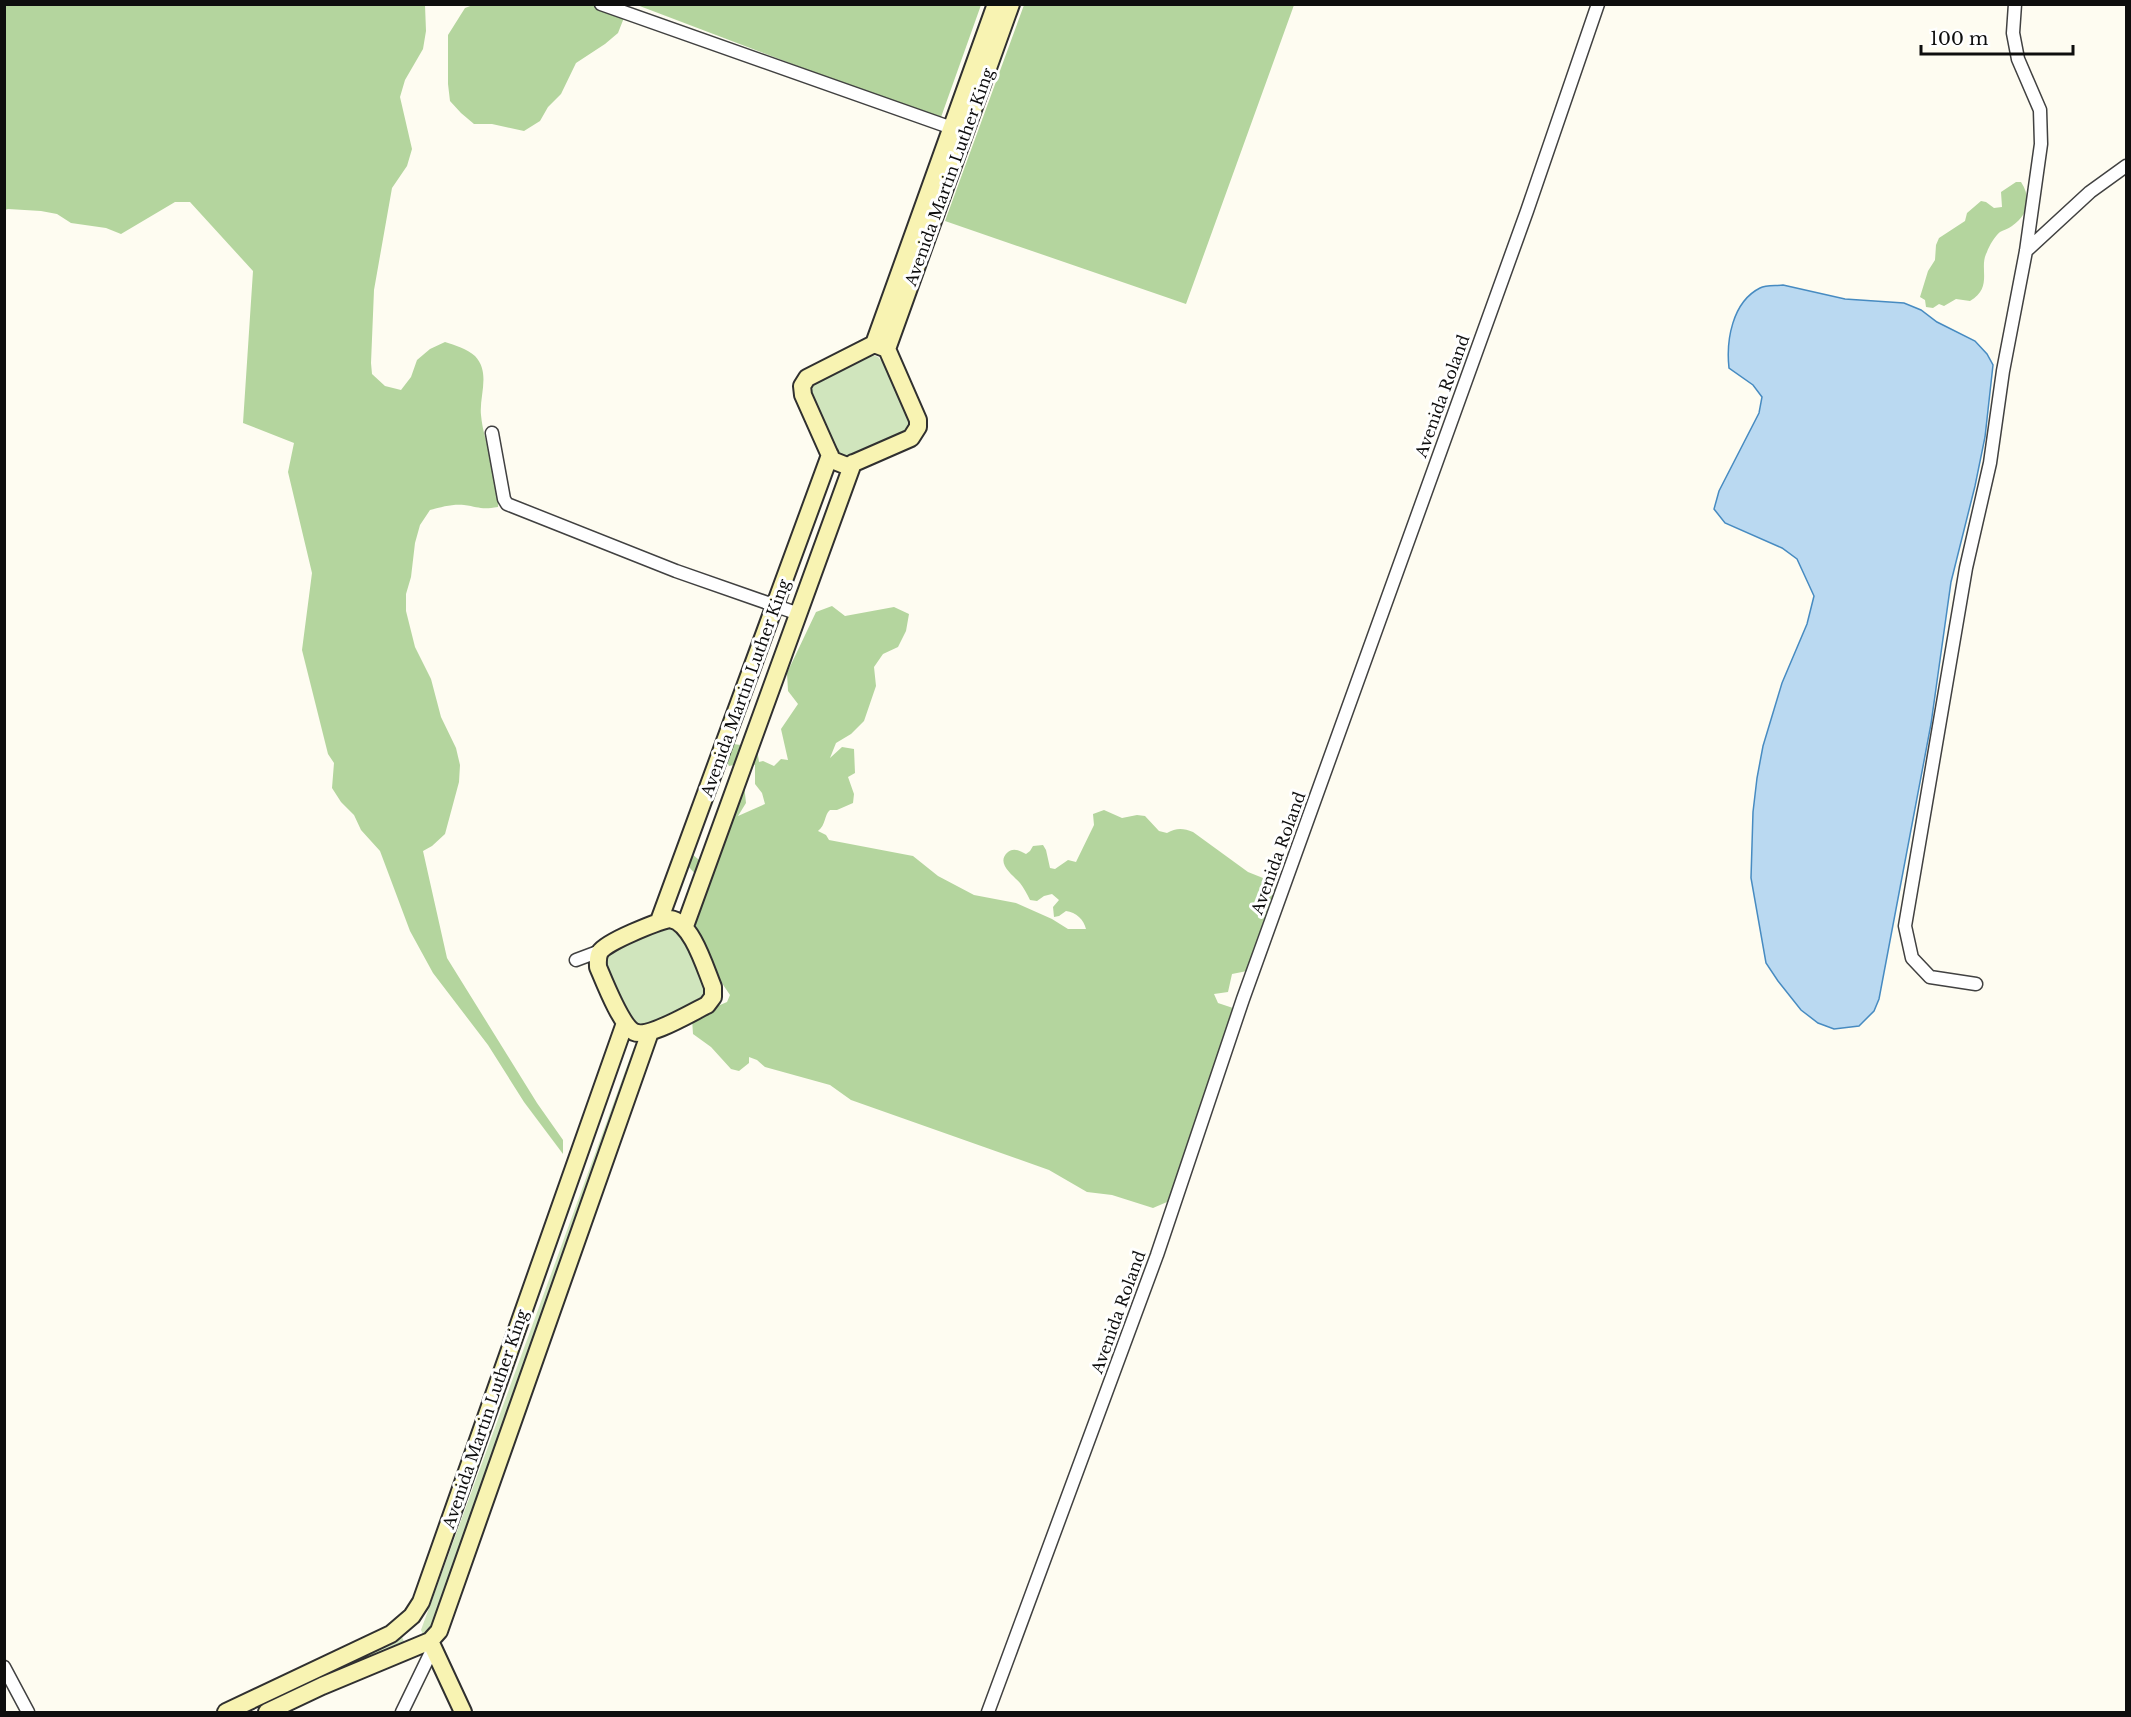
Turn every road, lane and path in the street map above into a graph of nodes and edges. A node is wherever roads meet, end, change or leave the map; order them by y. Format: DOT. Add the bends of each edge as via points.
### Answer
graph roads {
  1 [pos="601,4"];
  2 [pos="996,4"];
  3 [pos="1011,4"];
  4 [pos="1598,4"];
  5 [pos="2015,4"];
  6 [pos="952,128"];
  7 [pos="2127,166"];
  8 [pos="2026,251"];
  9 [pos="881,347"];
  10 [pos="492,434"];
  11 [pos="830,455"];
  12 [pos="853,463"];
  13 [pos="775,605"];
  14 [pos="799,614"];
  15 [pos="717,765"];
  16 [pos="741,774"];
  17 [pos="659,921"];
  18 [pos="685,926"];
  19 [pos="600,951"];
  20 [pos="576,960"];
  21 [pos="1976,984"];
  22 [pos="625,1023"];
  23 [pos="650,1032"];
  24 [pos="412,1616"];
  25 [pos="427,1646"];
  26 [pos="4,1667"];
  27 [pos="314,1670"];
  28 [pos="322,1686"];
  29 [pos="28,1713"];
  30 [pos="226,1713"];
  31 [pos="267,1713"];
  32 [pos="402,1713"];
  33 [pos="463,1713"];
  34 [pos="988,1713"];
  1 -- 6 [label="street"];
  2 -- 6 [label="main road, Avenida Martin Luther King"];
  3 -- 9 [label="main road, Avenida Martin Luther King"];
  4 -- 34 [label="street, Avenida Roland" via="1247,988 1156,1255"];
  5 -- 8 [label="street" via="2013,33 2018,59 2040,110 2041,144"];
  6 -- 9 [label="main road, Avenida Martin Luther King"];
  7 -- 8 [label="street" via="2090,192"];
  8 -- 21 [label="street" via="2002,371 1990,463 1966,568 1905,926 1912,958 1930,977"];
  9 -- 11 [label="main road" via="807,378 802,386"];
  9 -- 12 [label="main road" via="918,427 911,438"];
  10 -- 13 [label="street" via="507,504 676,571"];
  11 -- 12 [label="main road" via="840,464"];
  11 -- 13 [label="main road, Avenida Martin Luther King"];
  12 -- 14 [label="main road, Avenida Martin Luther King"];
  13 -- 14 [label="street"];
  13 -- 15 [label="main road, Avenida Martin Luther King"];
  14 -- 16 [label="main road, Avenida Martin Luther King"];
  15 -- 16 [label="main road"];
  15 -- 17 [label="main road, Avenida Martin Luther King"];
  16 -- 18 [label="main road, Avenida Martin Luther King"];
  17 -- 18 [label="main road" via="675,920"];
  17 -- 19 [label="main road"];
  18 -- 23 [label="main road" via="713,987 713,997 707,1005"];
  19 -- 20 [label="street"];
  19 -- 22 [label="main road" via="598,967"];
  22 -- 23 [label="main road" via="633,1031"];
  22 -- 24 [label="main road, Avenida Martin Luther King" via="421,1602"];
  23 -- 25 [label="main road, Avenida Martin Luther King" via="445,1616"];
  24 -- 25 [label="main road" via="409,1635"];
  24 -- 27 [label="main road, Avenida Martin Luther King" via="391,1634"];
  25 -- 28 [label="main road"];
  25 -- 32 [label="street"];
  25 -- 33 [label="main road"];
  26 -- 29 [label="street"];
  27 -- 28 [label="main road"];
  27 -- 30 [label="main road, Avenida Martin Luther King"];
  28 -- 31 [label="main road"];
}
